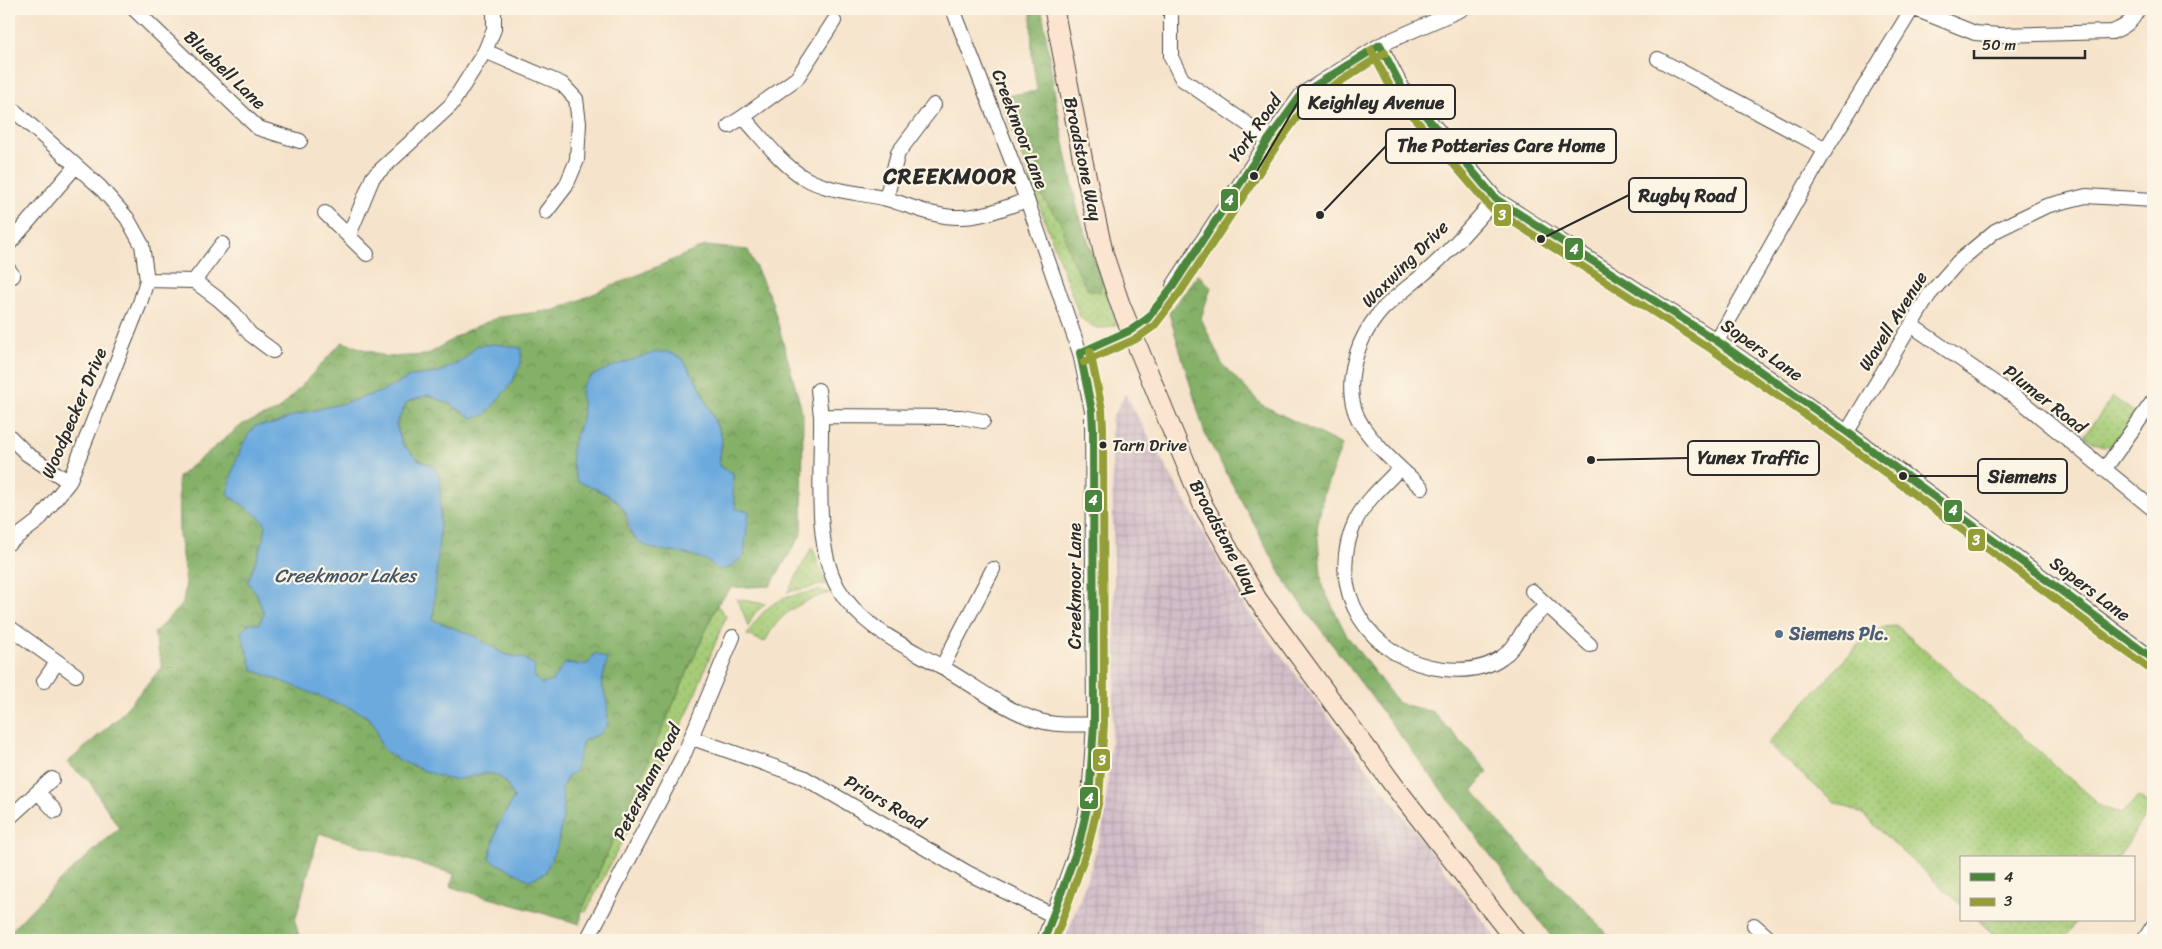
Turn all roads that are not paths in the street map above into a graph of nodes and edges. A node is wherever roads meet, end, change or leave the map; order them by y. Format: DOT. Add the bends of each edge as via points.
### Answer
graph roads {
  1 [pos="134,9"];
  2 [pos="494,9"];
  3 [pos="953,9"];
  4 [pos="1054,9"];
  5 [pos="1170,9"];
  6 [pos="1462,9"];
  7 [pos="1914,9"];
  8 [pos="2138,9"];
  9 [pos="834,21"];
  10 [pos="1380,45"];
  11 [pos="485,51"];
  12 [pos="1658,59"];
  13 [pos="934,105"];
  14 [pos="9,106"];
  15 [pos="743,117"];
  16 [pos="729,126"];
  17 [pos="1269,139"];
  18 [pos="300,141"];
  19 [pos="1826,149"];
  20 [pos="75,167"];
  21 [pos="886,199"];
  22 [pos="1496,199"];
  23 [pos="1028,200"];
  24 [pos="2153,200"];
  25 [pos="546,212"];
  26 [pos="325,213"];
  27 [pos="349,235"];
  28 [pos="9,244"];
  29 [pos="222,244"];
  30 [pos="368,254"];
  31 [pos="147,280"];
  32 [pos="194,281"];
  33 [pos="1173,286"];
  34 [pos="1911,325"];
  35 [pos="1717,341"];
  36 [pos="273,351"];
  37 [pos="818,390"];
  38 [pos="2153,402"];
  39 [pos="822,416"];
  40 [pos="983,421"];
  41 [pos="1847,432"];
  42 [pos="9,436"];
  43 [pos="1400,468"];
  44 [pos="2104,470"];
  45 [pos="69,482"];
  46 [pos="1422,488"];
  47 [pos="2153,508"];
  48 [pos="9,543"];
  49 [pos="993,570"];
  50 [pos="1532,591"];
  51 [pos="1546,606"];
  52 [pos="11,634"];
  53 [pos="733,636"];
  54 [pos="1590,645"];
  55 [pos="2153,659"];
  56 [pos="57,662"];
  57 [pos="942,667"];
  58 [pos="76,675"];
  59 [pos="44,681"];
  60 [pos="1094,724"];
  61 [pos="692,738"];
  62 [pos="52,779"];
  63 [pos="38,792"];
  64 [pos="54,811"];
  65 [pos="9,818"];
  66 [pos="1052,915"];
  67 [pos="1754,925"];
  68 [pos="2153,926"];
  69 [pos="586,940"];
  70 [pos="1044,940"];
  71 [pos="1516,940"];
  72 [pos="1771,940"];
  73 [pos="2144,940"];
  1 -- 18 [label="street, Bluebell Lane" via="258,128"];
  2 -- 11 [label="street" via="494,29"];
  3 -- 23 [label="street, Creekmoor Lane"];
  4 -- 71 [label="street, Broadstone Way" via="1104,256 1120,304 1203,505 1256,599 1395,787"];
  5 -- 17 [label="street" via="1171,57 1182,78"];
  6 -- 10 [label="street, York Road"];
  7 -- 8 [label="street" via="1975,33 1999,35 2112,32 2124,27"];
  7 -- 19 [label="street"];
  9 -- 15 [label="street" via="797,78"];
  10 -- 17 [label="street, York Road" via="1302,94"];
  10 -- 22 [label="street, Sopers Lane" via="1402,88"];
  11 -- 25 [label="street" via="562,84 576,99 579,123 577,160 566,186"];
  11 -- 27 [label="street" via="451,105 373,177"];
  12 -- 19 [label="street"];
  13 -- 21 [label="street" via="898,153"];
  14 -- 20 [label="street, Woodpecker Drive"];
  15 -- 16 [label="street"];
  15 -- 21 [label="street" via="788,166 804,178 840,191"];
  17 -- 33 [label="street, York Road"];
  19 -- 35 [label="street"];
  20 -- 28 [label="street"];
  20 -- 31 [label="street, Woodpecker Drive" via="100,187 126,218 142,246"];
  21 -- 23 [label="street" via="959,218 979,216"];
  22 -- 35 [label="street, Sopers Lane"];
  22 -- 43 [label="street, Waxwing Drive" via="1428,271 1380,312 1356,354 1352,385 1354,409 1362,427"];
  23 -- 60 [label="street, Creekmoor Lane" via="1080,353 1092,411"];
  24 -- 34 [label="street, Wavell Avenue" via="2086,196 2046,206 1995,231 1942,277"];
  26 -- 27 [label="street"];
  27 -- 30 [label="street"];
  29 -- 32 [label="street"];
  31 -- 32 [label="street"];
  31 -- 45 [label="street, Woodpecker Drive"];
  32 -- 36 [label="street" via="234,314 250,334"];
  34 -- 41 [label="street, Wavell Avenue"];
  34 -- 44 [label="street, Plumer Road" via="2020,401"];
  35 -- 41 [label="street, Sopers Lane"];
  37 -- 39 [label="street"];
  38 -- 44 [label="street"];
  39 -- 40 [label="street" via="961,416"];
  39 -- 57 [label="street" via="822,539 838,588 862,619 892,640"];
  41 -- 55 [label="street, Sopers Lane"];
  42 -- 45 [label="street" via="27,454"];
  43 -- 46 [label="street, Waxwing Drive"];
  43 -- 51 [label="street" via="1371,497 1356,520 1346,562 1350,600 1380,642 1408,662 1426,667 1457,671 1474,668 1503,657"];
  44 -- 47 [label="street, Plumer Road"];
  45 -- 48 [label="street, Woodpecker Drive" via="38,521"];
  49 -- 57 [label="street"];
  50 -- 51 [label="street"];
  51 -- 54 [label="street"];
  52 -- 56 [label="street"];
  53 -- 61 [label="street, Petersham Road"];
  56 -- 58 [label="street"];
  56 -- 59 [label="street"];
  57 -- 60 [label="street" via="1032,718 1053,724"];
  60 -- 66 [label="street, Creekmoor Lane" via="1087,808 1079,844"];
  61 -- 66 [label="street, Priors Road" via="804,777 968,873"];
  61 -- 69 [label="street, Petersham Road"];
  62 -- 63 [label="street"];
  63 -- 64 [label="street"];
  63 -- 65 [label="street"];
  66 -- 70 [label="street, Creekmoor Lane"];
  67 -- 72 [label="street"];
  68 -- 73 [label="street"];
}
